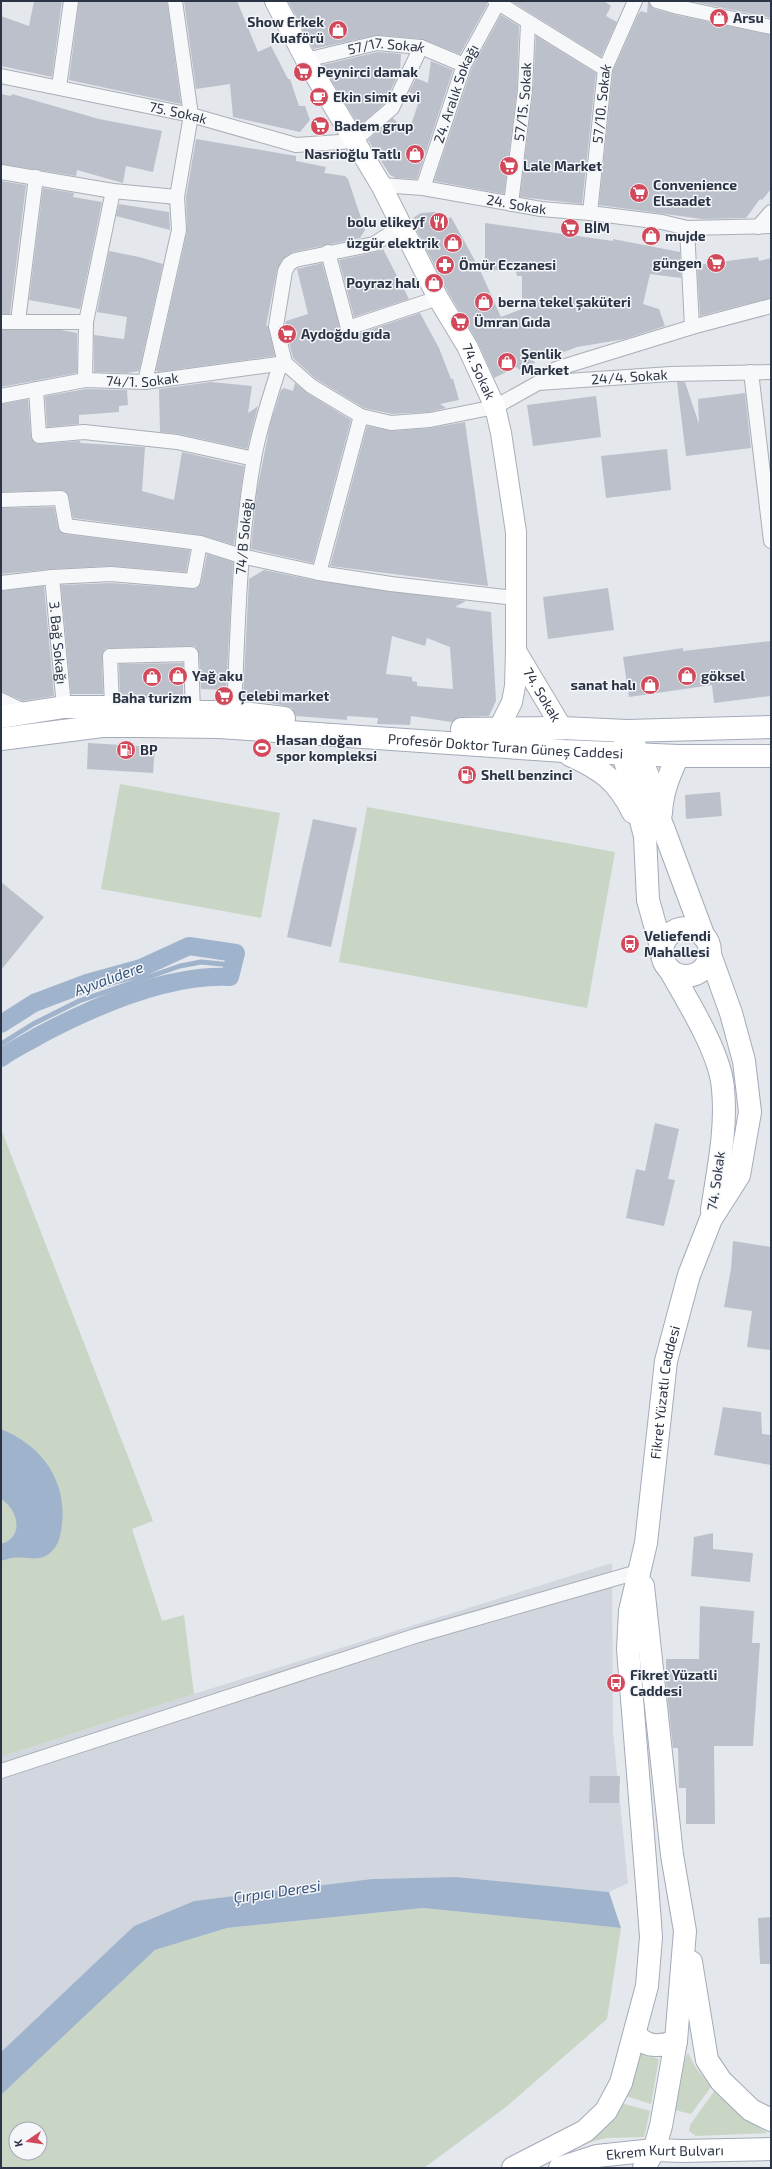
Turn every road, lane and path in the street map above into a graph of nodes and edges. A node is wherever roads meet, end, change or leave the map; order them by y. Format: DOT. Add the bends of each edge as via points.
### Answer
graph roads {
  1 [pos="71,1"];
  2 [pos="175,1"];
  3 [pos="275,1"];
  4 [pos="635,1"];
  5 [pos="657,1"];
  6 [pos="496,2"];
  7 [pos="679,4"];
  8 [pos="528,23"];
  9 [pos="771,27"];
  10 [pos="421,47"];
  11 [pos="306,60"];
  12 [pos="464,65"];
  13 [pos="605,69"];
  14 [pos="1,76"];
  15 [pos="59,87"];
  16 [pos="191,116"];
  17 [pos="354,141"];
  18 [pos="1,172"];
  19 [pos="36,178"];
  20 [pos="381,185"];
  21 [pos="422,188"];
  22 [pos="113,191"];
  23 [pos="177,197"];
  24 [pos="511,204"];
  25 [pos="771,212"];
  26 [pos="590,213"];
  27 [pos="402,226"];
  28 [pos="764,227"];
  29 [pos="687,228"];
  30 [pos="328,252"];
  31 [pos="438,298"];
  32 [pos="771,306"];
  33 [pos="18,321"];
  34 [pos="1,322"];
  35 [pos="86,322"];
  36 [pos="692,327"];
  37 [pos="282,364"];
  38 [pos="751,372"];
  39 [pos="771,372"];
  40 [pos="85,380"];
  41 [pos="145,382"];
  42 [pos="538,383"];
  43 [pos="36,390"];
  44 [pos="1,396"];
  45 [pos="495,407"];
  46 [pos="361,416"];
  47 [pos="254,459"];
  48 [pos="1,500"];
  49 [pos="771,541"];
  50 [pos="200,544"];
  51 [pos="241,556"];
  52 [pos="320,573"];
  53 [pos="52,577"];
  54 [pos="1,583"];
  55 [pos="515,598"];
  56 [pos="516,651"];
  57 [pos="1,700"];
  58 [pos="64,707"];
  59 [pos="112,707"];
  60 [pos="26,712"];
  61 [pos="193,712"];
  62 [pos="234,712"];
  63 [pos="1,717"];
  64 [pos="771,727"];
  65 [pos="562,728"];
  66 [pos="498,730"];
  67 [pos="627,731"];
  68 [pos="1,739"];
  69 [pos="475,744"];
  70 [pos="560,750"];
  71 [pos="631,754"];
  72 [pos="678,756"];
  73 [pos="771,756"];
  74 [pos="661,822"];
  75 [pos="645,836"];
  76 [pos="707,945"];
  77 [pos="666,960"];
  78 [pos="711,1219"];
  79 [pos="641,1571"];
  80 [pos="1,1771"];
  81 [pos="685,1930"];
  82 [pos="635,2033"];
  83 [pos="676,2041"];
  84 [pos="771,2120"];
  85 [pos="771,2149"];
  86 [pos="649,2159"];
  87 [pos="513,2168"];
  88 [pos="560,2168"];
  1 -- 15 [label="street"];
  2 -- 16 [label="street"];
  3 -- 11 [label="main road, 74. Sokak"];
  4 -- 13 [label="street, 57/10. Sokak"];
  5 -- 7 [label="street"];
  6 -- 8 [label="street"];
  6 -- 12 [label="street, 24. Aralık Sokağı"];
  7 -- 9 [label="street"];
  8 -- 13 [label="street"];
  8 -- 24 [label="street, 57/15. Sokak" via="525,90"];
  10 -- 11 [label="street, 57/17. Sokak" via="377,43"];
  10 -- 12 [label="street, 57/17. Sokak"];
  10 -- 17 [label="street" via="392,108"];
  11 -- 17 [label="main road, 74. Sokak"];
  12 -- 21 [label="street, 24. Aralık Sokağı"];
  13 -- 26 [label="street, 57/10. Sokak"];
  14 -- 15 [label="street, 75. Sokak"];
  15 -- 16 [label="street, 75. Sokak"];
  16 -- 17 [label="street, 75. Sokak" via="296,145"];
  16 -- 23 [label="street"];
  17 -- 20 [label="main road, 74. Sokak"];
  18 -- 19 [label="street"];
  19 -- 22 [label="street"];
  19 -- 33 [label="street"];
  20 -- 21 [label="street, 24. Sokak"];
  20 -- 27 [label="main road, 74. Sokak"];
  21 -- 24 [label="street, 24. Sokak"];
  22 -- 23 [label="street"];
  22 -- 35 [label="street"];
  23 -- 41 [label="street" via="179,230"];
  24 -- 26 [label="street, 24. Sokak"];
  25 -- 28 [label="street"];
  26 -- 29 [label="street, 24. Sokak" via="662,222"];
  27 -- 30 [label="street" via="374,244"];
  27 -- 31 [label="main road, 74. Sokak"];
  28 -- 29 [label="street, 24. Sokak"];
  29 -- 36 [label="street"];
  30 -- 31 [label="street" via="348,328"];
  30 -- 37 [label="street" via="295,260 285,271 276,326"];
  31 -- 45 [label="main road, 74. Sokak" via="467,346"];
  32 -- 36 [label="street"];
  33 -- 34 [label="street"];
  33 -- 35 [label="street"];
  35 -- 40 [label="street"];
  36 -- 42 [label="street" via="556,369"];
  37 -- 41 [label="street, 74/1. Sokak"];
  37 -- 46 [label="street" via="311,386"];
  37 -- 47 [label="street, 74/B Sokağı" via="266,409"];
  38 -- 39 [label="street, 24/4. Sokak"];
  38 -- 42 [label="street, 24/4. Sokak" via="671,374"];
  38 -- 49 [label="street"];
  40 -- 41 [label="street, 74/1. Sokak"];
  40 -- 43 [label="street, 74/1. Sokak"];
  42 -- 45 [label="street, 24/4. Sokak"];
  43 -- 44 [label="street, 74/1. Sokak"];
  43 -- 47 [label="street" via="39,436 84,432 177,442"];
  45 -- 46 [label="street" via="430,420 399,423"];
  45 -- 55 [label="main road, 74. Sokak" via="516,532"];
  46 -- 52 [label="street"];
  47 -- 51 [label="street, 74/B Sokağı"];
  48 -- 50 [label="street" via="61,498 66,526"];
  50 -- 51 [label="street"];
  50 -- 53 [label="street" via="193,581 111,574"];
  51 -- 52 [label="street"];
  51 -- 62 [label="street, 74/B Sokağı"];
  52 -- 55 [label="street"];
  53 -- 54 [label="street"];
  53 -- 58 [label="street, 3. Bağ Sokağı"];
  55 -- 56 [label="main road, 74. Sokak"];
  56 -- 65 [label="main road, 74. Sokak"];
  56 -- 66 [label="main road" via="512,702"];
  57 -- 60 [label="street"];
  58 -- 59 [label="main road, Profesör Doktor Turan Güneş Caddesi"];
  58 -- 60 [label="main road, Profesör Doktor Turan Güneş Caddesi"];
  59 -- 61 [label="main road, Profesör Doktor Turan Güneş Caddesi"];
  59 -- 61 [label="street" via="110,656 191,654"];
  60 -- 63 [label="main road, Profesör Doktor Turan Güneş Caddesi"];
  61 -- 62 [label="main road, Profesör Doktor Turan Güneş Caddesi"];
  62 -- 66 [label="main road, Profesör Doktor Turan Güneş Caddesi" via="377,728"];
  64 -- 67 [label="main road, Profesör Doktor Turan Güneş Caddesi"];
  65 -- 66 [label="main road, Profesör Doktor Turan Güneş Caddesi"];
  65 -- 67 [label="main road, Profesör Doktor Turan Güneş Caddesi"];
  66 -- 69 [label="main road"];
  67 -- 71 [label="main road"];
  68 -- 69 [label="main road, Profesör Doktor Turan Güneş Caddesi" via="102,726 140,726 218,728"];
  69 -- 70 [label="main road, Profesör Doktor Turan Güneş Caddesi"];
  70 -- 71 [label="main road, Profesör Doktor Turan Güneş Caddesi"];
  70 -- 75 [label="main road" via="596,767 612,780 628,802"];
  71 -- 72 [label="main road, Profesör Doktor Turan Güneş Caddesi"];
  71 -- 74 [label="main road, 74. Sokak" via="648,776"];
  71 -- 75 [label="main road"];
  72 -- 73 [label="main road, Profesör Doktor Turan Güneş Caddesi"];
  72 -- 74 [label="main road" via="662,799"];
  74 -- 76 [label="main road, 74. Sokak"];
  75 -- 77 [label="main road, 74. Sokak" via="648,900"];
  76 -- 77 [label="main road" via="705,967 692,975 676,974"];
  76 -- 77 [label="main road" via="691,929 675,931 668,936"];
  76 -- 78 [label="main road, 74. Sokak" via="731,1013 744,1062 750,1112 738,1176"];
  77 -- 78 [label="main road, 74. Sokak" via="714,1055 724,1088 723,1137"];
  78 -- 79 [label="main road, Fikret Yüzatlı Caddesi" via="688,1275 666,1361"];
  79 -- 80 [label="street" via="415,1636"];
  79 -- 81 [label="main road" via="672,1855"];
  79 -- 82 [label="main road" via="630,1611 628,1649 650,1938 647,1986"];
  81 -- 83 [label="main road"];
  81 -- 84 [label="main road" via="707,2060 721,2082 751,2110"];
  82 -- 83 [label="main road" via="646,2044 665,2046"];
  82 -- 87 [label="main road" via="621,2083 606,2111 585,2131"];
  83 -- 86 [label="main road" via="661,2126"];
  85 -- 86 [label="main road, Ekrem Kurt Bulvarı" via="682,2151"];
  86 -- 88 [label="main road, Ekrem Kurt Bulvarı" via="597,2156"];
}
